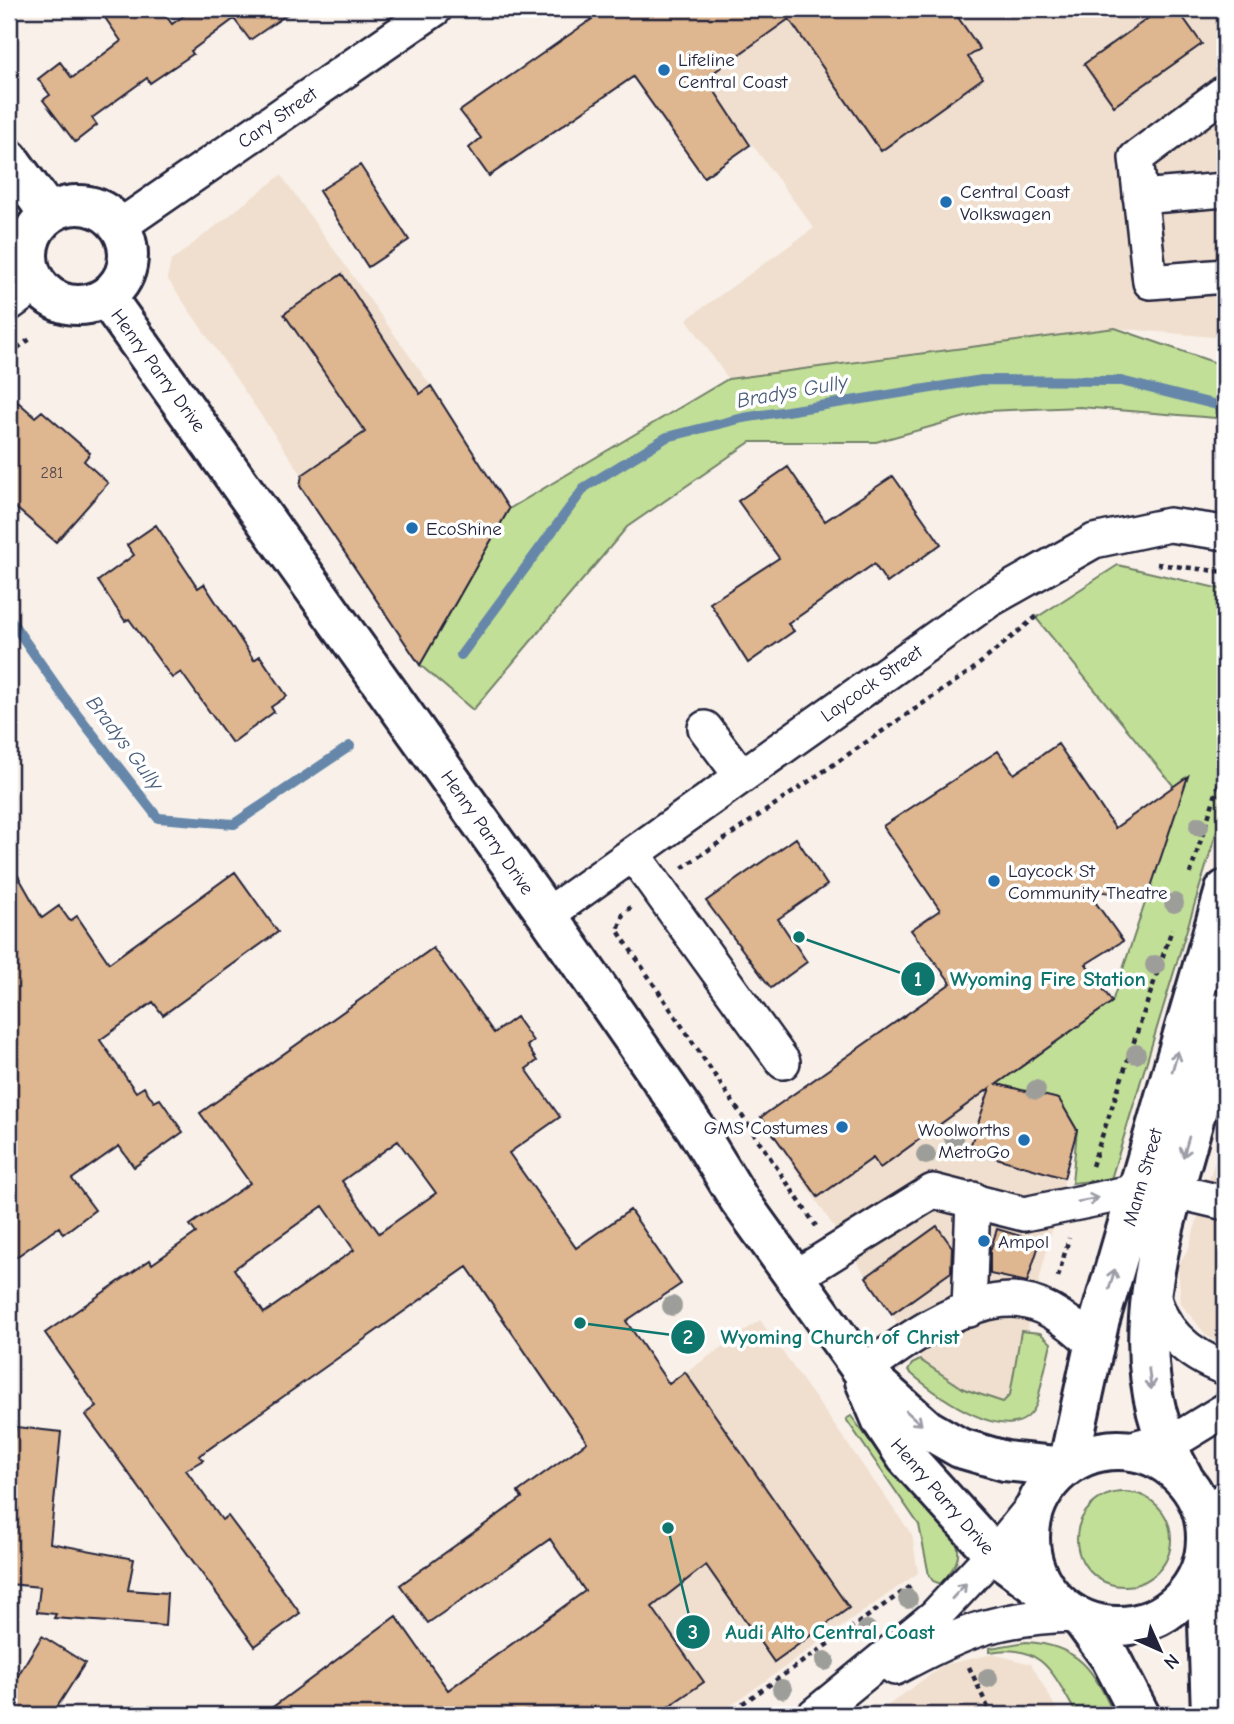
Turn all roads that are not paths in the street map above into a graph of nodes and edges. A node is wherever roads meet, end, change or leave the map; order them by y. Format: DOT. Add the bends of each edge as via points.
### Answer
graph roads {
  1 [pos="435,9"];
  2 [pos="1225,92"];
  3 [pos="9,159"];
  4 [pos="1225,190"];
  5 [pos="1140,197"];
  6 [pos="49,215"];
  7 [pos="120,226"];
  8 [pos="1225,276"];
  9 [pos="23,294"];
  10 [pos="106,297"];
  11 [pos="1225,533"];
  12 [pos="705,727"];
  13 [pos="741,776"];
  14 [pos="633,854"];
  15 [pos="1225,890"];
  16 [pos="547,915"];
  17 [pos="1225,1011"];
  18 [pos="783,1062"];
  19 [pos="1155,1191"];
  20 [pos="973,1199"];
  21 [pos="1225,1203"];
  22 [pos="795,1277"];
  23 [pos="1151,1287"];
  24 [pos="969,1310"];
  25 [pos="1094,1345"];
  26 [pos="1225,1368"];
  27 [pos="863,1372"];
  28 [pos="1225,1410"];
  29 [pos="1165,1442"];
  30 [pos="1125,1450"];
  31 [pos="1067,1466"];
  32 [pos="1183,1477"];
  33 [pos="1039,1499"];
  34 [pos="1225,1499"];
  35 [pos="1206,1535"];
  36 [pos="993,1553"];
  37 [pos="1070,1610"];
  38 [pos="815,1715"];
  39 [pos="1140,1715"];
  40 [pos="1211,1715"];
  1 -- 7 [label="street, Cary Street"];
  2 -- 5 [label="street" via="1136,158"];
  3 -- 6 [label="main road"];
  4 -- 5 [label="street"];
  5 -- 8 [label="street" via="1150,282"];
  6 -- 7 [label="main road" via="78,205 94,208"];
  6 -- 9 [label="main road" via="38,226 28,254 30,270"];
  7 -- 10 [label="main road" via="128,257 118,286"];
  9 -- 10 [label="main road" via="92,304"];
  10 -- 16 [label="main road, Henry Parry Drive"];
  11 -- 13 [label="street, Laycock Street" via="1169,525 1094,541 988,601"];
  12 -- 13 [label="street"];
  13 -- 14 [label="street, Laycock Street"];
  14 -- 16 [label="street, Laycock Street"];
  14 -- 18 [label="street"];
  19 -- 15 [label="main road, Mann Street, one-way"];
  16 -- 22 [label="main road, Henry Parry Drive"];
  17 -- 19 [label="main road, Mann Street, one-way"];
  20 -- 19 [label="street, one-way" via="1024,1214"];
  19 -- 21 [label="street"];
  19 -- 23 [label="main road, Mann Street"];
  25 -- 19 [label="main road, Mann Street, one-way"];
  20 -- 22 [label="street" via="933,1191"];
  20 -- 24 [label="street"];
  22 -- 27 [label="main road, Henry Parry Drive"];
  23 -- 26 [label="street" via="1160,1314 1179,1341"];
  23 -- 29 [label="main road, Mann Street, one-way" via="1149,1376"];
  24 -- 25 [label="street" via="1011,1300 1047,1310 1071,1323"];
  24 -- 27 [label="street" via="907,1339"];
  25 -- 31 [label="main road, Mann Street"];
  27 -- 31 [label="main road, Henry Parry Drive, one-way" via="927,1429 960,1448 1005,1461"];
  27 -- 36 [label="main road, Henry Parry Drive" via="867,1393 894,1443"];
  28 -- 29 [label="street"];
  29 -- 30 [label="street"];
  29 -- 32 [label="main road, Mann Street"];
  30 -- 31 [label="main road" via="1095,1453"];
  30 -- 32 [label="main road" via="1150,1455"];
  31 -- 33 [label="main road"];
  32 -- 35 [label="main road" via="1201,1507"];
  33 -- 36 [label="street"];
  33 -- 37 [label="main road" via="1030,1543 1037,1572"];
  34 -- 35 [label="street"];
  35 -- 37 [label="main road" via="1195,1582 1164,1613 1124,1626"];
  35 -- 40 [label="main road"];
  36 -- 37 [label="main road, Henry Parry Drive"];
  38 -- 36 [label="street, one-way" via="935,1616"];
  37 -- 38 [label="street" via="1005,1620 968,1632"];
  37 -- 39 [label="main road" via="1116,1667"];
}
